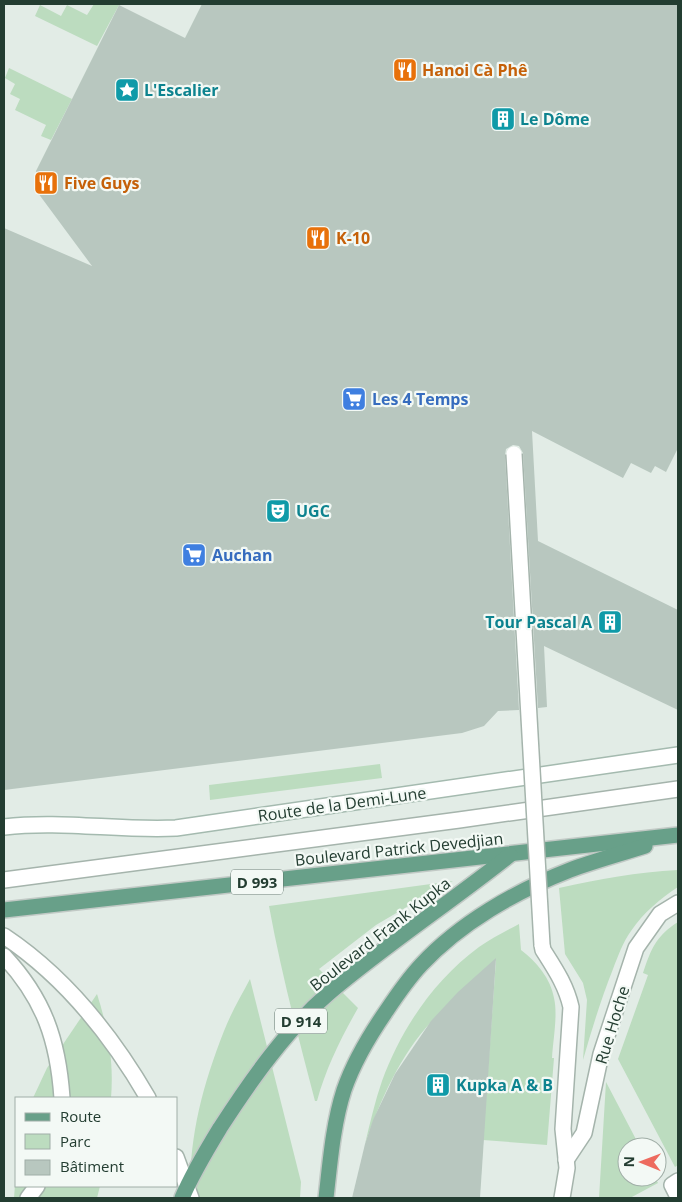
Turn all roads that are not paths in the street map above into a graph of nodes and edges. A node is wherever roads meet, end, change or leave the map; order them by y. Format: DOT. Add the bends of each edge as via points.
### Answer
graph roads {
  1 [pos="514,454"];
  2 [pos="526,709"];
  3 [pos="678,754"];
  4 [pos="529,777"];
  5 [pos="678,790"];
  6 [pos="4,827"];
  7 [pos="678,835"];
  8 [pos="510,855"];
  9 [pos="4,880"];
  10 [pos="678,903"];
  11 [pos="4,910"];
  12 [pos="4,936"];
  13 [pos="4,956"];
  14 [pos="62,1097"];
  15 [pos="147,1097"];
  16 [pos="566,1160"];
  17 [pos="178,1162"];
  18 [pos="678,1180"];
  19 [pos="36,1187"];
  20 [pos="678,1197"];
  21 [pos="28,1198"];
  22 [pos="182,1198"];
  23 [pos="191,1198"];
  24 [pos="326,1198"];
  25 [pos="562,1198"];
  1 -- 16 [label="street, Rue Hoche, bridge" via="542,946 568,991 571,1007 563,1129"];
  2 -- 4 [label="street"];
  3 -- 4 [label="street, Route de la Demi-Lune"];
  4 -- 6 [label="street, Route de la Demi-Lune" via="176,828"];
  5 -- 9 [label="street"];
  7 -- 8 [label="main road, Boulevard Patrick Devedjian / D 993"];
  7 -- 24 [label="main road" via="570,870 530,887 490,909 421,965 394,999 355,1062 336,1129"];
  8 -- 11 [label="main road, Boulevard Patrick Devedjian / D 993"];
  8 -- 22 [label="main road, Boulevard Frank Kupka / D 914" via="328,994 299,1023 235,1104"];
  10 -- 16 [label="street, Rue Hoche" via="660,914 636,948 601,1054 584,1133"];
  12 -- 15 [label="street" via="55,978 97,1022"];
  13 -- 14 [label="street" via="34,994 47,1020"];
  16 -- 25 [label="street, Rue Hoche"];
  17 -- 23 [label="street"];
  18 -- 20 [label="street" via="672,1185"];
  19 -- 21 [label="street"];
}
